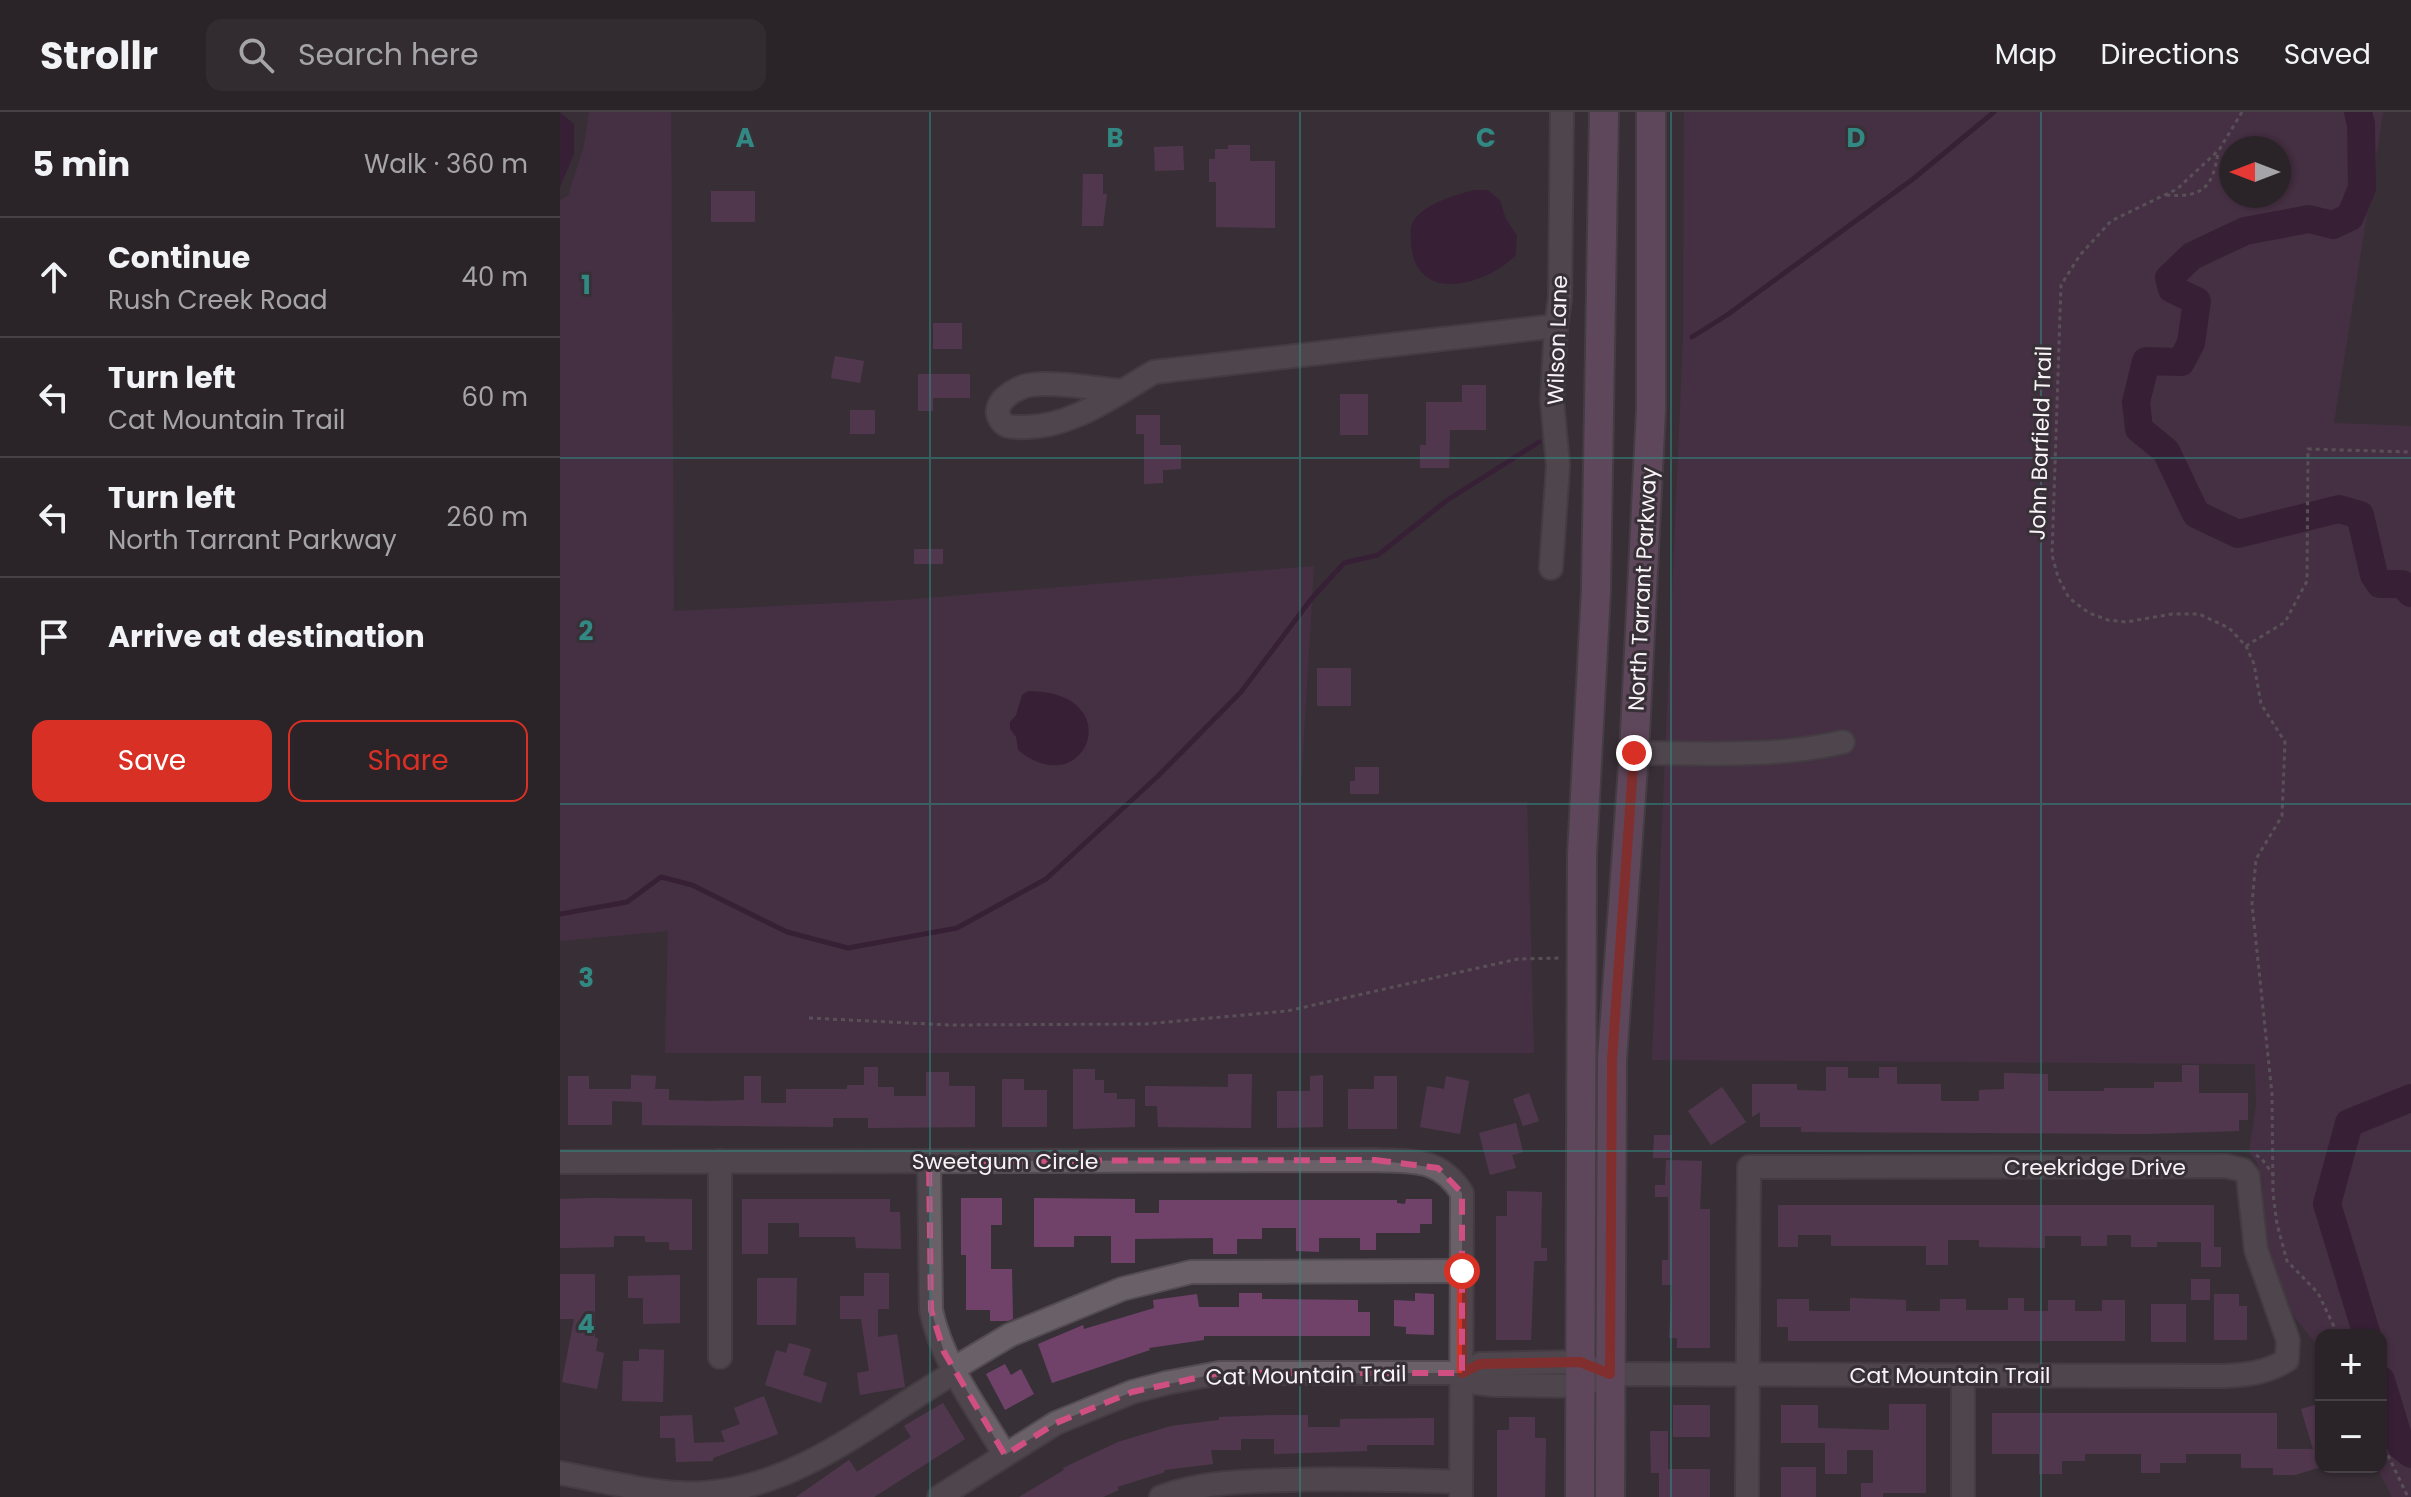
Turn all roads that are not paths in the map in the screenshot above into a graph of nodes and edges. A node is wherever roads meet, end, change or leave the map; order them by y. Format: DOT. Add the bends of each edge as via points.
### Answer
graph roads {
  1 [pos="1562,112"];
  2 [pos="1604,112"];
  3 [pos="1651,112"];
  4 [pos="1556,326"];
  5 [pos="1123,391"];
  6 [pos="1551,568"];
  7 [pos="1843,742"];
  8 [pos="1634,753"];
  9 [pos="720,1161"];
  10 [pos="929,1161"];
  11 [pos="560,1162"];
  12 [pos="1462,1271"];
  13 [pos="720,1357"];
  14 [pos="2287,1360"];
  15 [pos="954,1370"];
  16 [pos="1462,1373"];
  17 [pos="1580,1374"];
  18 [pos="1610,1374"];
  19 [pos="1748,1375"];
  20 [pos="1963,1375"];
  21 [pos="1005,1455"];
  22 [pos="560,1473"];
  23 [pos="1461,1489"];
  24 [pos="939,1497"];
  25 [pos="1161,1497"];
  26 [pos="1580,1497"];
  27 [pos="1610,1497"];
  28 [pos="1747,1497"];
  29 [pos="1963,1497"];
  1 -- 4 [label="street, Wilson Lane"];
  2 -- 17 [label="main road" via="1596,590 1582,835"];
  3 -- 8 [label="main road, North Tarrant Parkway" via="1651,409"];
  4 -- 5 [label="street" via="1154,372"];
  4 -- 6 [label="street, Wilson Lane" via="1552,400 1558,466"];
  5 -- 5 [label="street" via="1040,429 1009,427 999,415 1006,395 1027,385"];
  7 -- 8 [label="street" via="1805,751"];
  8 -- 18 [label="main road, North Tarrant Parkway" via="1612,1060"];
  9 -- 10 [label="street, Sweetgum Circle"];
  9 -- 11 [label="street, Sweetgum Circle"];
  9 -- 13 [label="street"];
  10 -- 12 [label="street, Sweetgum Circle" via="1417,1162 1448,1173 1462,1193"];
  10 -- 15 [label="street" via="931,1310"];
  12 -- 15 [label="street" via="1191,1272 1122,1289 1010,1335"];
  12 -- 16 [label="street"];
  14 -- 19 [label="street, Creekridge Drive" via="2288,1340 2256,1250 2251,1191 2243,1170 1749,1167"];
  14 -- 20 [label="street, Cat Mountain Trail" via="2272,1370 2223,1376"];
  15 -- 21 [label="street"];
  15 -- 22 [label="street" via="808,1464 738,1488 702,1493 646,1490"];
  16 -- 17 [label="street, Cat Mountain Trail" via="1477,1383 1495,1385"];
  16 -- 21 [label="street, Cat Mountain Trail" via="1219,1373 1132,1392 1056,1423"];
  16 -- 23 [label="street"];
  17 -- 18 [label="street, Cat Mountain Trail"];
  17 -- 26 [label="main road"];
  18 -- 19 [label="street, Cat Mountain Trail"];
  18 -- 27 [label="main road, North Tarrant Parkway"];
  19 -- 20 [label="street, Cat Mountain Trail"];
  19 -- 28 [label="street"];
  20 -- 29 [label="street"];
  21 -- 24 [label="street, Cat Mountain Trail"];
  23 -- 25 [label="street" via="1377,1479 1231,1481"];
}
